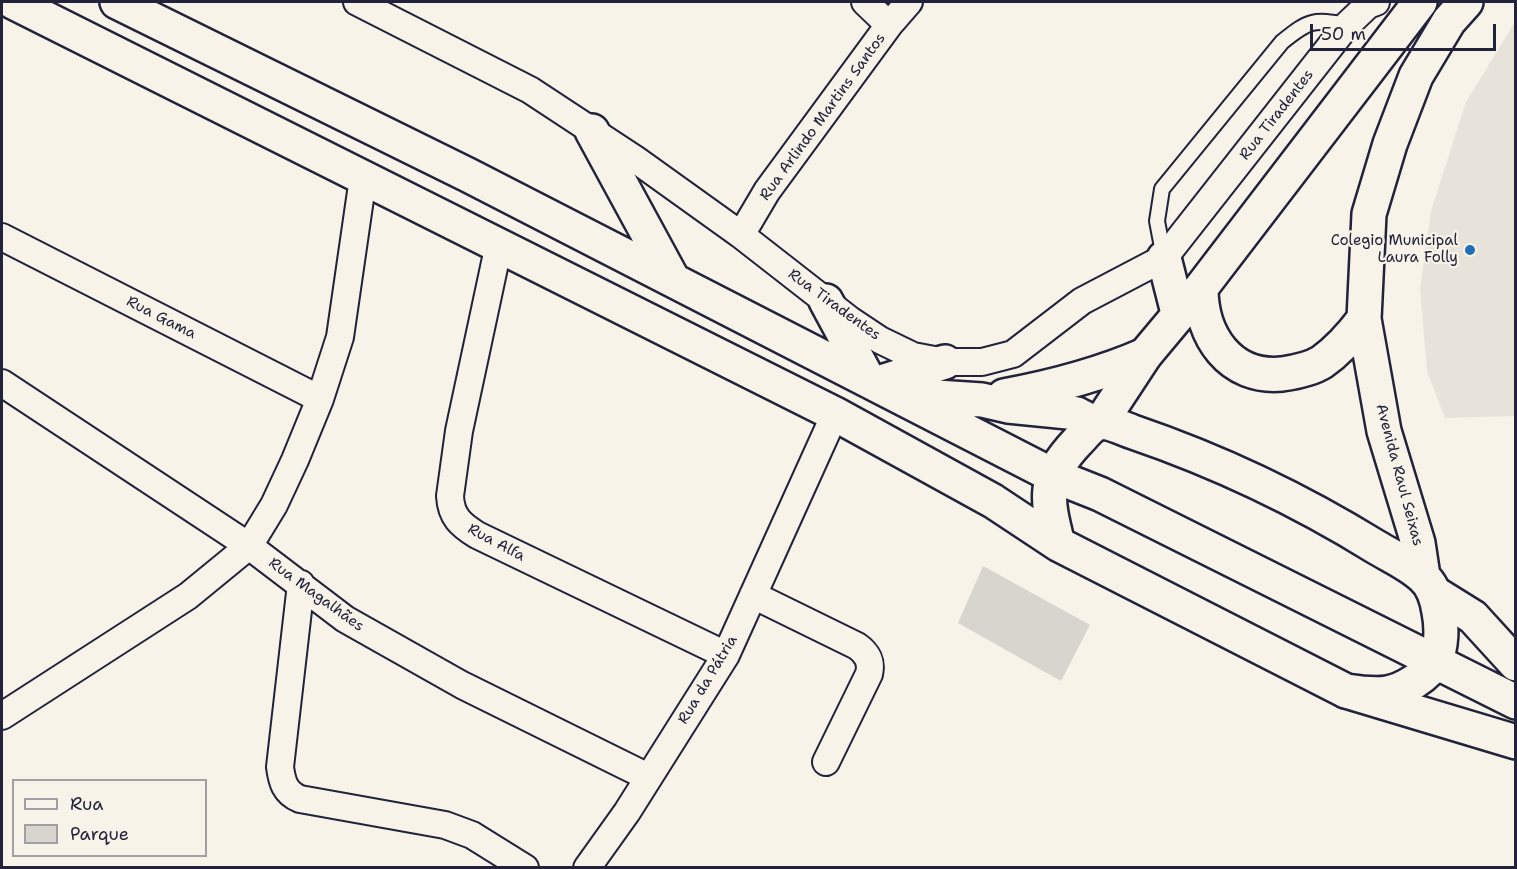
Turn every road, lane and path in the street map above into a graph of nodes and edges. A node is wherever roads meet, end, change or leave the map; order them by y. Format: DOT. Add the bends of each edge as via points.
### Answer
graph roads {
  1 [pos="13,2"];
  2 [pos="117,2"];
  3 [pos="357,2"];
  4 [pos="865,2"];
  5 [pos="909,2"];
  6 [pos="1376,2"];
  7 [pos="1420,2"];
  8 [pos="1466,2"];
  9 [pos="889,25"];
  10 [pos="1347,25"];
  11 [pos="592,131"];
  12 [pos="363,178"];
  13 [pos="741,236"];
  14 [pos="2,237"];
  15 [pos="499,244"];
  16 [pos="1164,258"];
  17 [pos="673,280"];
  18 [pos="1201,288"];
  19 [pos="826,301"];
  20 [pos="1178,313"];
  21 [pos="1365,319"];
  22 [pos="1145,354"];
  23 [pos="945,362"];
  24 [pos="2,383"];
  25 [pos="880,386"];
  26 [pos="320,399"];
  27 [pos="982,400"];
  28 [pos="835,414"];
  29 [pos="1098,423"];
  30 [pos="1052,475"];
  31 [pos="1058,544"];
  32 [pos="249,546"];
  33 [pos="301,584"];
  34 [pos="1429,585"];
  35 [pos="753,595"];
  36 [pos="726,655"];
  37 [pos="1435,662"];
  38 [pos="1515,664"];
  39 [pos="1346,691"];
  40 [pos="1515,702"];
  41 [pos="2,716"];
  42 [pos="1515,742"];
  43 [pos="826,762"];
  44 [pos="648,777"];
  45 [pos="525,867"];
  46 [pos="587,867"];
  1 -- 12 [label="main road"];
  2 -- 17 [label="main road"];
  3 -- 11 [label="street, Rua Tiradentes" via="530,90"];
  4 -- 9 [label="street"];
  5 -- 9 [label="street, Rua Arlindo Martins Santos"];
  6 -- 10 [label="street, Rua Tiradentes"];
  7 -- 18 [label="main road"];
  8 -- 21 [label="main road, Avenida Raul Seixas" via="1449,21 1416,76 1390,144 1369,214"];
  9 -- 13 [label="street, Rua Arlindo Martins Santos" via="767,192"];
  10 -- 16 [label="street, Rua Tiradentes"];
  10 -- 16 [label="lane" via="1320,20 1302,25 1282,42 1162,189 1157,221"];
  11 -- 13 [label="street, Rua Tiradentes"];
  11 -- 17 [label="main road"];
  12 -- 15 [label="main road"];
  12 -- 26 [label="street" via="340,337"];
  13 -- 19 [label="street, Rua Tiradentes"];
  14 -- 26 [label="street, Rua Gama"];
  15 -- 28 [label="main road"];
  15 -- 36 [label="street, Rua Alfa" via="459,431 450,496 455,518 477,535"];
  16 -- 20 [label="main road"];
  16 -- 23 [label="street, Rua Tiradentes" via="1082,301 1013,354 982,362"];
  17 -- 25 [label="main road"];
  18 -- 20 [label="main road"];
  18 -- 21 [label="main road" via="1204,318 1222,353 1255,372 1297,372 1320,363 1343,345"];
  19 -- 23 [label="street, Rua Tiradentes" via="880,340 914,356"];
  19 -- 25 [label="main road"];
  20 -- 22 [label="main road"];
  21 -- 34 [label="main road, Avenida Raul Seixas" via="1384,430"];
  22 -- 27 [label="main road" via="1089,376"];
  22 -- 29 [label="main road"];
  23 -- 25 [label="main road"];
  24 -- 32 [label="street, Rua Magalhães"];
  25 -- 27 [label="main road"];
  25 -- 30 [label="main road"];
  26 -- 32 [label="street" via="274,505"];
  27 -- 29 [label="main road" via="1068,412"];
  28 -- 31 [label="main road" via="993,501"];
  28 -- 35 [label="street, Rua da Pátria"];
  29 -- 30 [label="main road" via="1074,445"];
  29 -- 34 [label="main road" via="1186,450 1263,485 1350,531"];
  30 -- 31 [label="main road" via="1050,509"];
  30 -- 37 [label="main road" via="1100,494"];
  31 -- 39 [label="main road"];
  32 -- 33 [label="street, Rua Magalhães"];
  32 -- 41 [label="street" via="188,596"];
  33 -- 44 [label="street, Rua Magalhães" via="345,619 385,643"];
  33 -- 45 [label="street" via="280,767 288,793 300,799 445,825"];
  34 -- 37 [label="main road, Avenida Raul Seixas" via="1442,627"];
  34 -- 38 [label="main road" via="1473,617"];
  35 -- 36 [label="street, Rua da Pátria"];
  35 -- 43 [label="street" via="857,646 868,659 869,675"];
  36 -- 44 [label="street, Rua da Pátria"];
  37 -- 39 [label="main road" via="1398,691"];
  37 -- 40 [label="main road"];
  39 -- 42 [label="main road"];
  44 -- 46 [label="street, Rua da Pátria"];
}
